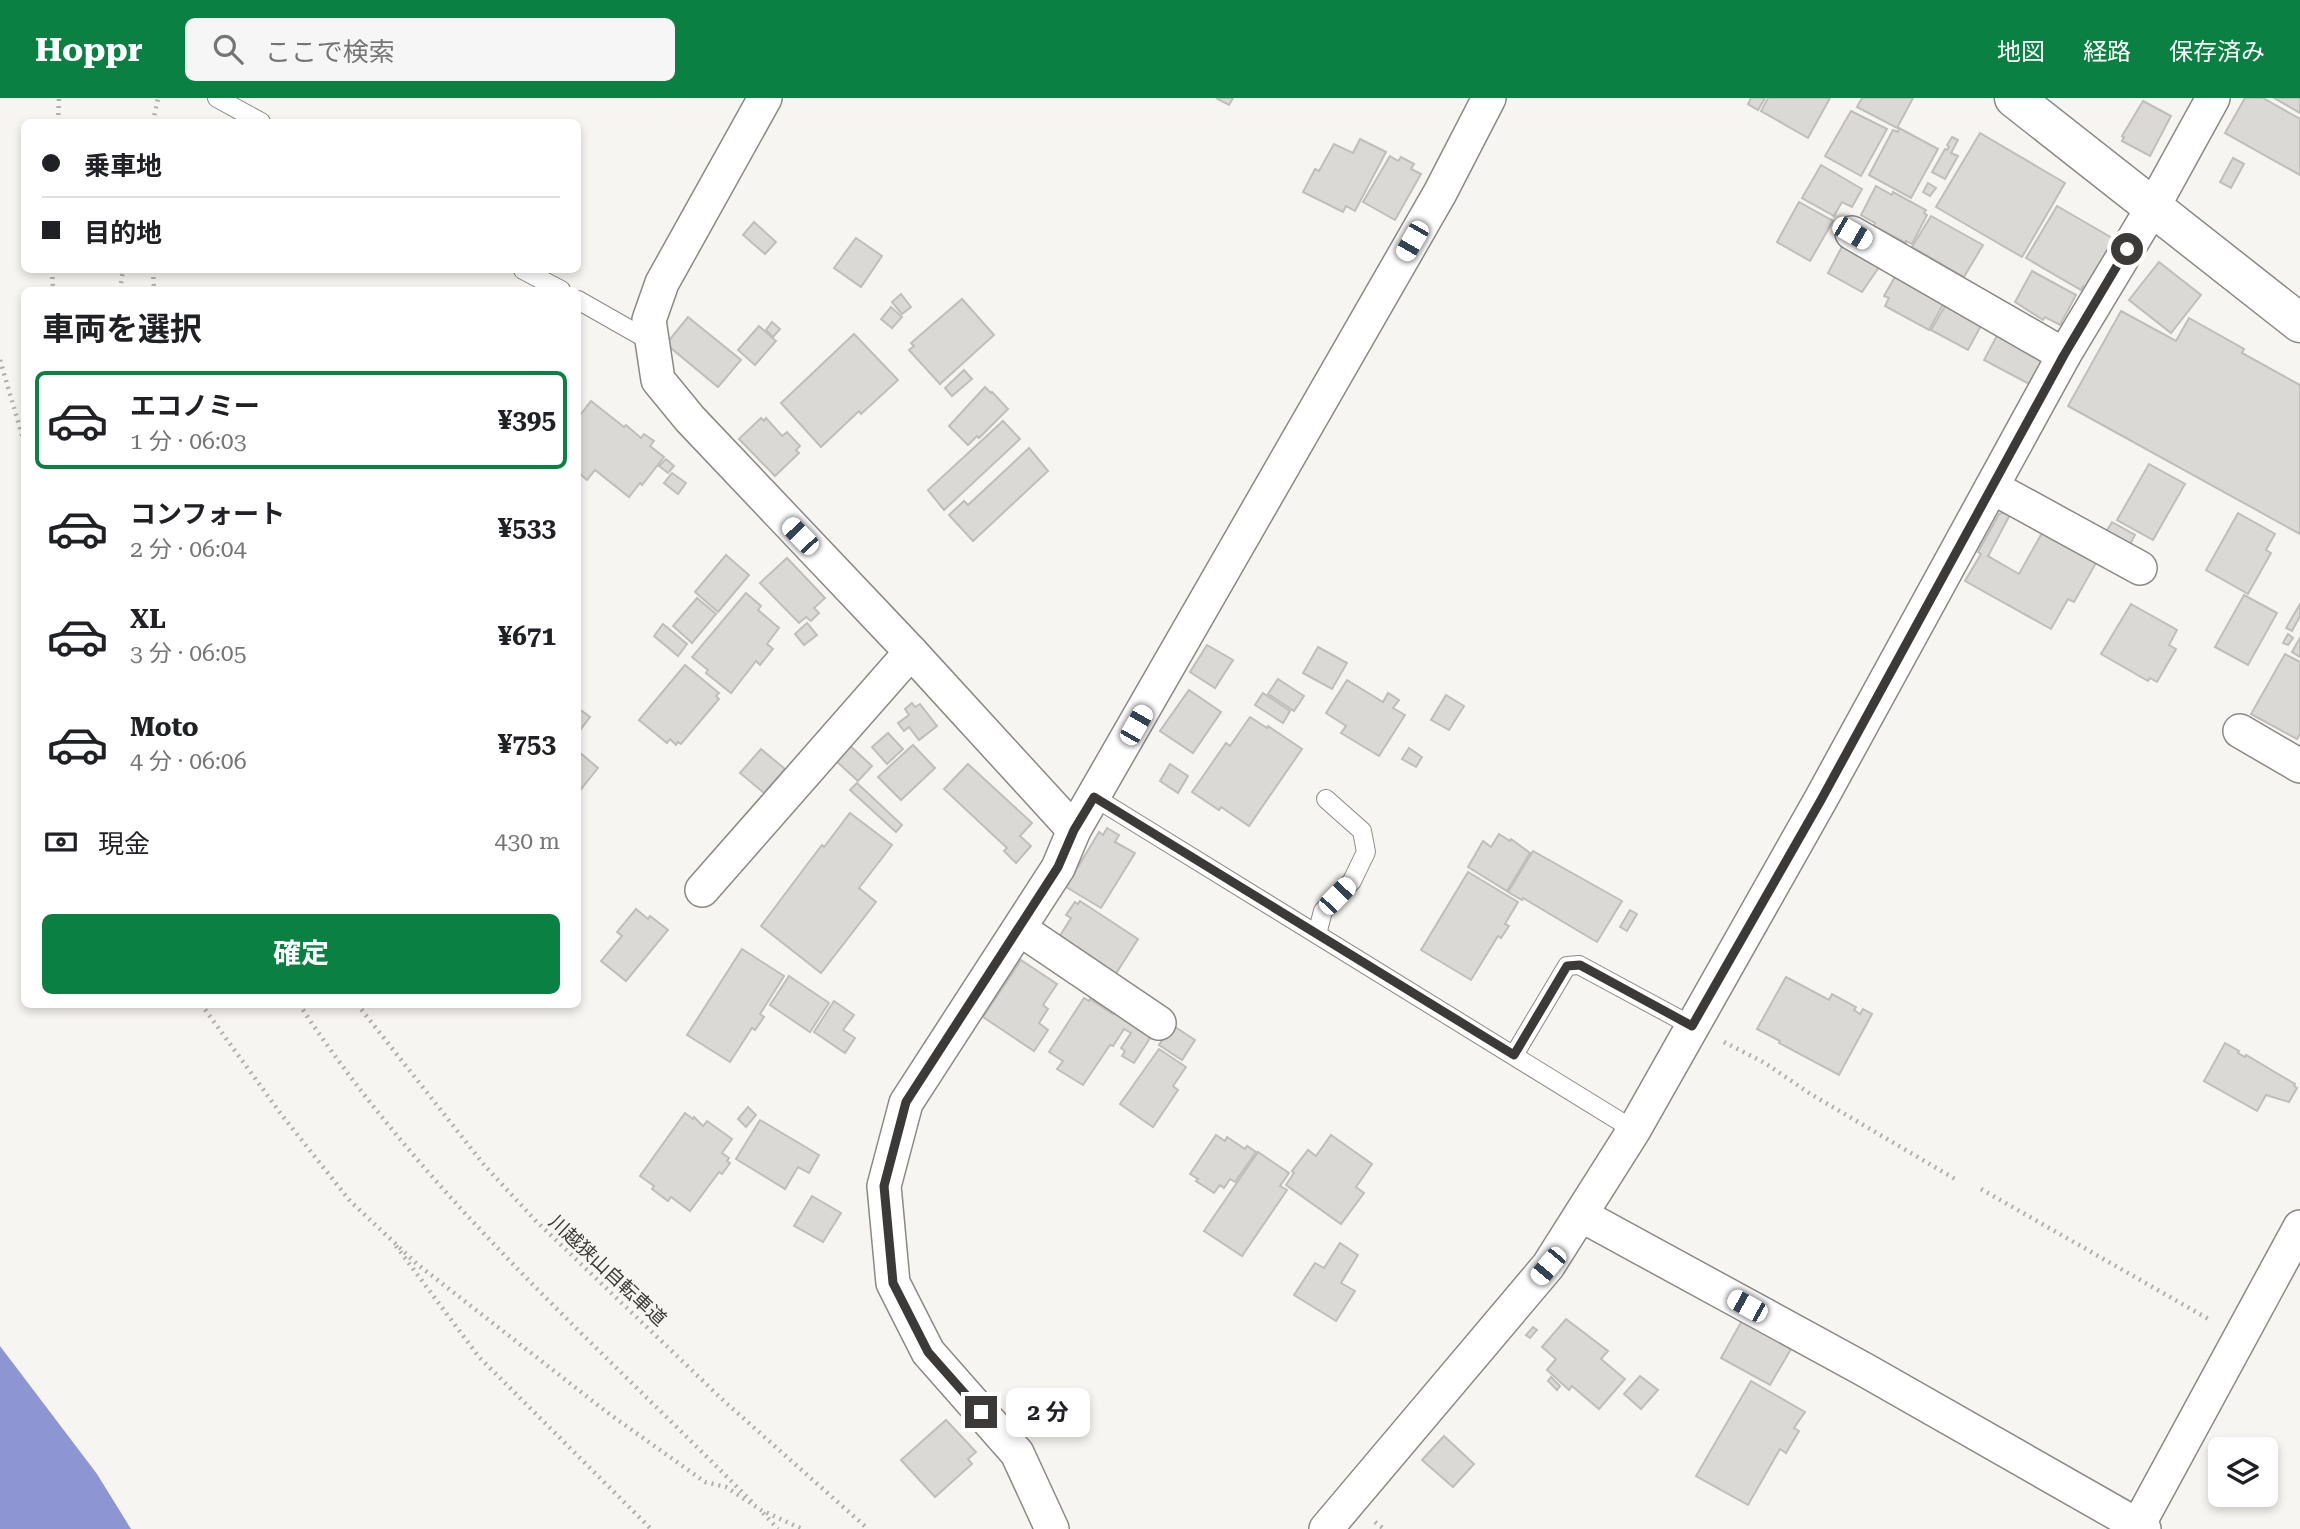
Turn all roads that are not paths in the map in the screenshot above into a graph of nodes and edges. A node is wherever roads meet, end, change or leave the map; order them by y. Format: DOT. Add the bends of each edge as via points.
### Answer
graph roads {
  1 [pos="217,98"];
  2 [pos="765,98"];
  3 [pos="1489,98"];
  4 [pos="2014,98"];
  5 [pos="2213,98"];
  6 [pos="256,119"];
  7 [pos="2153,207"];
  8 [pos="1852,233"];
  9 [pos="529,273"];
  10 [pos="555,287"];
  11 [pos="581,302"];
  12 [pos="2300,323"];
  13 [pos="650,341"];
  14 [pos="2064,355"];
  15 [pos="1992,487"];
  16 [pos="2140,568"];
  17 [pos="911,652"];
  18 [pos="2240,731"];
  19 [pos="2300,765"];
  20 [pos="1094,797"];
  21 [pos="1326,799"];
  22 [pos="1074,830"];
  23 [pos="702,890"];
  24 [pos="1020,929"];
  25 [pos="1317,934"];
  26 [pos="1159,1023"];
  27 [pos="1692,1026"];
  28 [pos="1514,1055"];
  29 [pos="1634,1130"];
  30 [pos="1581,1215"];
  31 [pos="2300,1227"];
  32 [pos="2139,1528"];
  33 [pos="1052,1529"];
  34 [pos="1326,1529"];
  1 -- 6 [label="lane"];
  2 -- 13 [label="street" via="662,283 649,320"];
  3 -- 20 [label="street" via="1440,193"];
  4 -- 7 [label="street"];
  5 -- 7 [label="street"];
  7 -- 12 [label="street"];
  7 -- 14 [label="street"];
  8 -- 14 [label="street"];
  9 -- 10 [label="lane"];
  11 -- 13 [label="lane"];
  13 -- 17 [label="street" via="658,380 690,419"];
  14 -- 15 [label="street"];
  15 -- 16 [label="street"];
  15 -- 27 [label="street"];
  17 -- 22 [label="street"];
  17 -- 23 [label="street"];
  18 -- 19 [label="street"];
  20 -- 22 [label="street"];
  20 -- 25 [label="lane"];
  21 -- 25 [label="lane" via="1362,831 1366,852 1352,881 1323,911"];
  22 -- 24 [label="street" via="1058,867"];
  24 -- 26 [label="street"];
  24 -- 33 [label="street" via="906,1102 884,1186 893,1283 928,1352 1017,1452"];
  25 -- 28 [label="lane"];
  27 -- 28 [label="lane" via="1580,965 1567,966"];
  27 -- 29 [label="street"];
  28 -- 29 [label="lane"];
  29 -- 30 [label="street"];
  30 -- 32 [label="street" via="1865,1370"];
  30 -- 34 [label="street" via="1548,1266"];
  31 -- 32 [label="street"];
}
